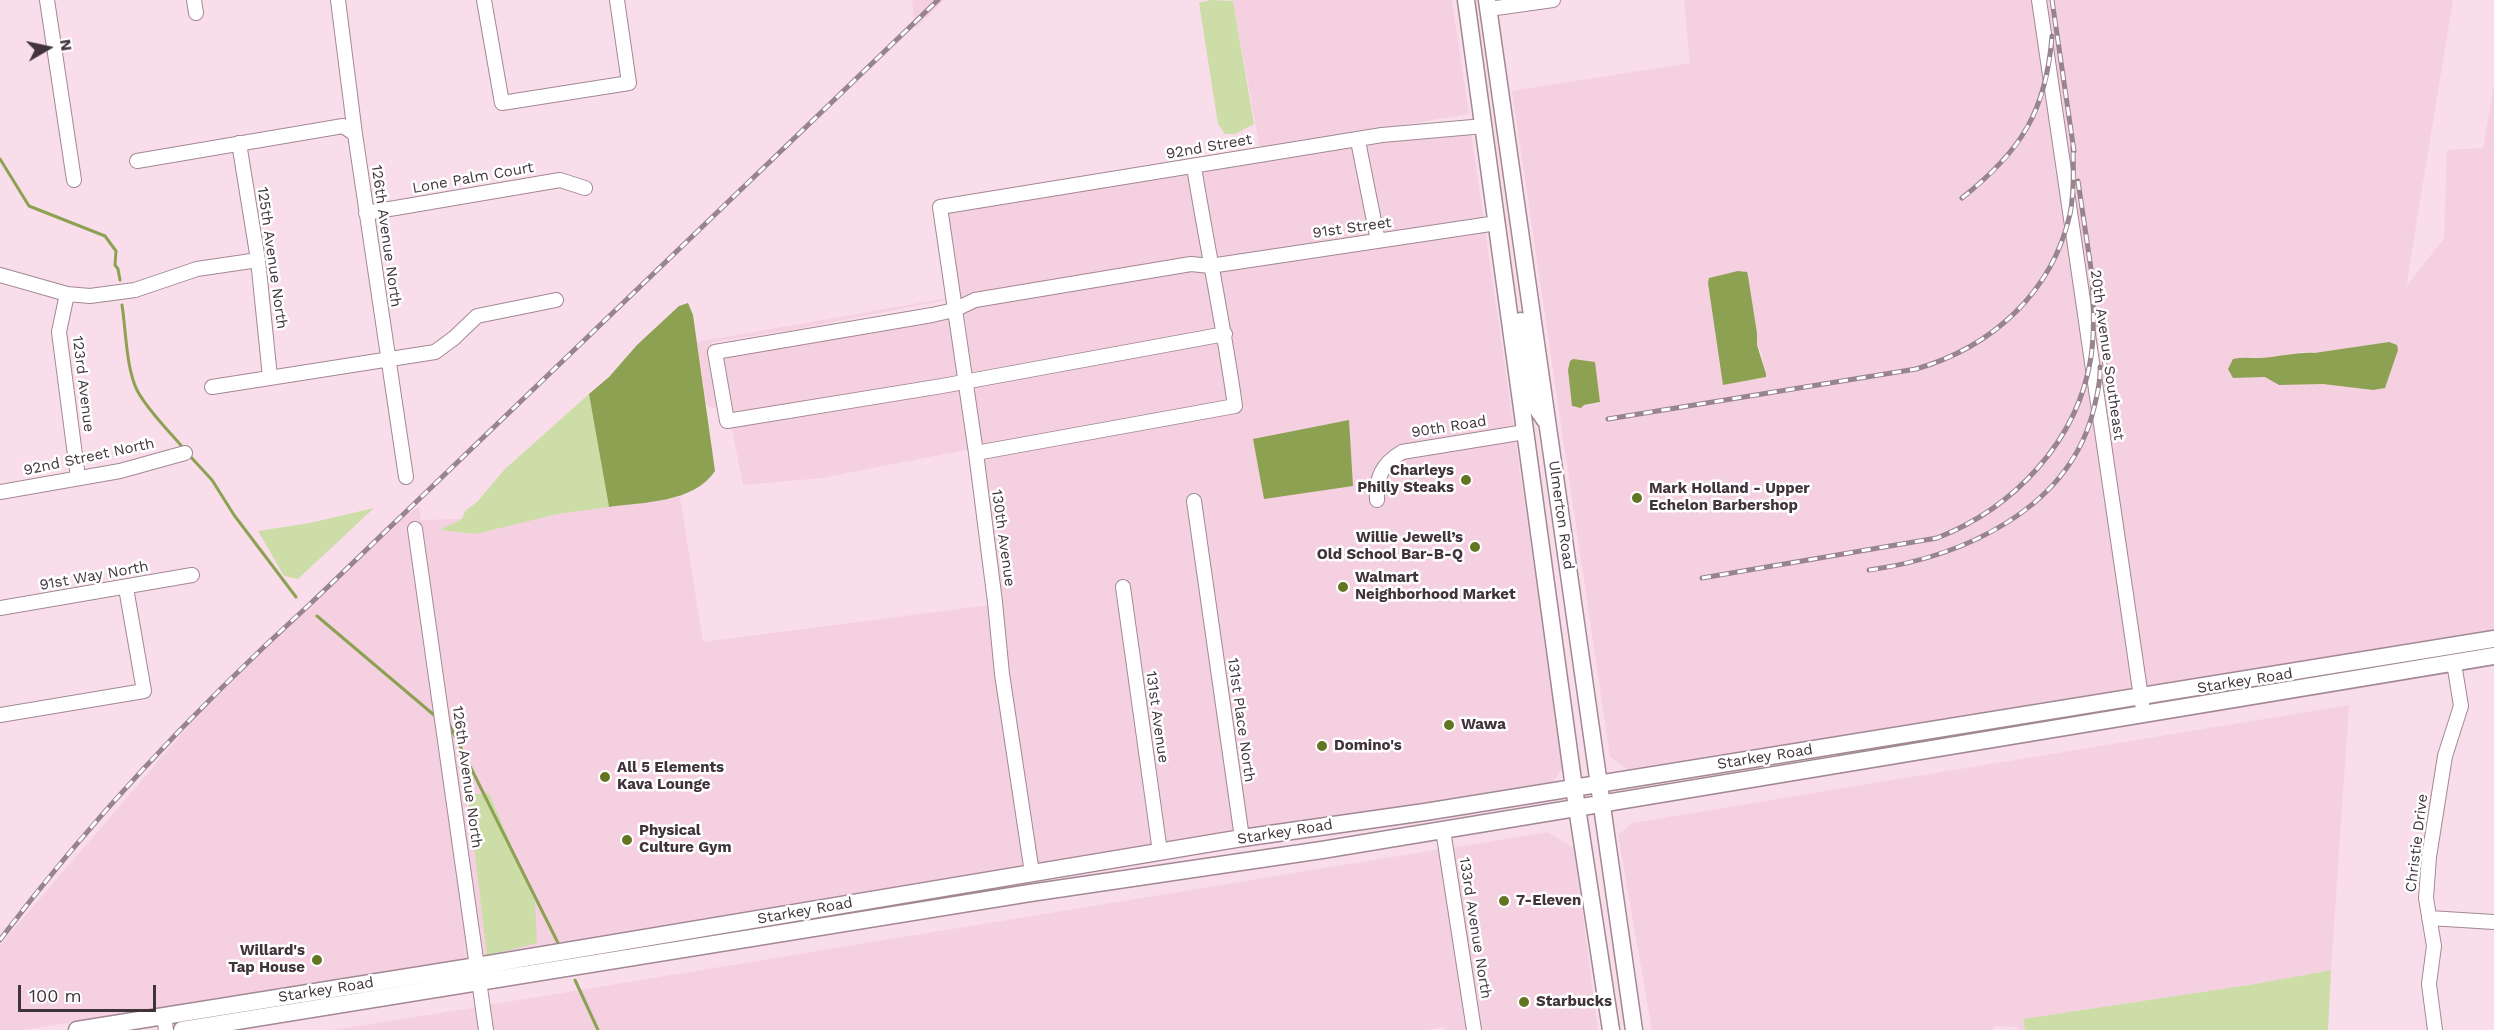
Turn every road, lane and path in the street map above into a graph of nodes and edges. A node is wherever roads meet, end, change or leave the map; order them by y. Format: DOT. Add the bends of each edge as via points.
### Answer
graph roads {
  1 [pos="47,0"];
  2 [pos="338,0"];
  3 [pos="484,0"];
  4 [pos="617,0"];
  5 [pos="1466,0"];
  6 [pos="1553,0"];
  7 [pos="2039,0"];
  8 [pos="1486,3"];
  9 [pos="1484,126"];
  10 [pos="355,134"];
  11 [pos="1358,141"];
  12 [pos="239,143"];
  13 [pos="137,161"];
  14 [pos="1194,167"];
  15 [pos="74,180"];
  16 [pos="585,188"];
  17 [pos="940,207"];
  18 [pos="366,213"];
  19 [pos="1497,222"];
  20 [pos="1378,241"];
  21 [pos="1524,255"];
  22 [pos="258,260"];
  23 [pos="1210,266"];
  24 [pos="0,275"];
  25 [pos="67,294"];
  26 [pos="556,300"];
  27 [pos="1507,300"];
  28 [pos="954,310"];
  29 [pos="1225,334"];
  30 [pos="387,359"];
  31 [pos="270,377"];
  32 [pos="964,381"];
  33 [pos="212,387"];
  34 [pos="1549,425"];
  35 [pos="1525,432"];
  36 [pos="185,453"];
  37 [pos="976,453"];
  38 [pos="406,477"];
  39 [pos="78,478"];
  40 [pos="1557,490"];
  41 [pos="0,492"];
  42 [pos="1377,500"];
  43 [pos="1194,501"];
  44 [pos="415,529"];
  45 [pos="192,575"];
  46 [pos="1123,587"];
  47 [pos="126,588"];
  48 [pos="0,608"];
  49 [pos="2494,639"];
  50 [pos="2494,656"];
  51 [pos="2454,663"];
  52 [pos="2141,697"];
  53 [pos="0,715"];
  54 [pos="2144,715"];
  55 [pos="1600,784"];
  56 [pos="1574,788"];
  57 [pos="1603,804"];
  58 [pos="1577,808"];
  59 [pos="1323,826"];
  60 [pos="1443,830"];
  61 [pos="1242,838"];
  62 [pos="1160,852"];
  63 [pos="1298,853"];
  64 [pos="1032,873"];
  65 [pos="1054,890"];
  66 [pos="956,905"];
  67 [pos="2429,918"];
  68 [pos="2494,922"];
  69 [pos="478,974"];
  70 [pos="165,1023"];
  71 [pos="77,1030"];
  72 [pos="183,1030"];
  73 [pos="486,1030"];
  74 [pos="1474,1030"];
  75 [pos="1611,1030"];
  76 [pos="1634,1030"];
  77 [pos="2435,1030"];
  1 -- 15 [label="street"];
  2 -- 10 [label="street, 126th Avenue North"];
  3 -- 4 [label="street" via="502,102 629,82"];
  5 -- 9 [label="main road, Ulmerton Road"];
  6 -- 8 [label="street"];
  7 -- 52 [label="street, 20th Avenue Southeast"];
  8 -- 21 [label="main road, Ulmerton Road"];
  9 -- 11 [label="street, 92nd Street" via="1382,135"];
  9 -- 19 [label="main road, Ulmerton Road"];
  9 -- 21 [label="main road" via="1497,148 1509,237"];
  10 -- 12 [label="street" via="343,126"];
  10 -- 18 [label="street, 126th Avenue North"];
  11 -- 14 [label="street, 92nd Street"];
  11 -- 20 [label="street"];
  12 -- 13 [label="street"];
  12 -- 22 [label="street, 125th Avenue North"];
  14 -- 17 [label="street, 92nd Street"];
  14 -- 23 [label="street"];
  16 -- 18 [label="street, Lone Palm Court" via="560,180"];
  17 -- 28 [label="street, 130th Avenue"];
  18 -- 30 [label="street, 126th Avenue North"];
  19 -- 20 [label="street, 91st Street"];
  19 -- 27 [label="main road, Ulmerton Road"];
  20 -- 23 [label="street, 91st Street"];
  21 -- 34 [label="main road, Ulmerton Road"];
  22 -- 25 [label="street" via="197,269 135,290 90,296"];
  22 -- 31 [label="street, 125th Avenue North"];
  23 -- 28 [label="street, 91st Street" via="1191,264 975,300"];
  23 -- 29 [label="street"];
  24 -- 25 [label="street"];
  25 -- 39 [label="street, 123rd Avenue" via="59,333"];
  26 -- 30 [label="street" via="477,316 435,352"];
  27 -- 34 [label="main road" via="1521,321 1534,404"];
  27 -- 35 [label="main road, Ulmerton Road"];
  28 -- 32 [label="street, 130th Avenue"];
  28 -- 32 [label="street, 91st Street" via="715,352 727,421"];
  29 -- 32 [label="street"];
  29 -- 37 [label="street" via="1235,406"];
  30 -- 31 [label="street"];
  30 -- 38 [label="street, 126th Avenue North"];
  31 -- 33 [label="street"];
  32 -- 37 [label="street, 130th Avenue"];
  34 -- 40 [label="main road, Ulmerton Road"];
  35 -- 40 [label="main road" via="1541,455 1547,481"];
  35 -- 42 [label="street, 90th Road" via="1402,452 1379,473"];
  35 -- 56 [label="main road, Ulmerton Road"];
  36 -- 39 [label="street, 92nd Street North"];
  37 -- 64 [label="street, 130th Avenue" via="1002,674"];
  39 -- 41 [label="street, 92nd Street North"];
  40 -- 55 [label="main road, Ulmerton Road"];
  43 -- 61 [label="street, 131st Place North"];
  44 -- 69 [label="street, 126th Avenue North"];
  45 -- 47 [label="street, 91st Way North"];
  46 -- 62 [label="street, 131st Avenue"];
  47 -- 48 [label="street, 91st Way North"];
  47 -- 53 [label="street" via="144,691"];
  49 -- 52 [label="main road, Starkey Road"];
  50 -- 51 [label="main road, Starkey Road"];
  51 -- 54 [label="main road, Starkey Road"];
  51 -- 67 [label="street, Christie Drive" via="2461,706 2445,756 2429,856"];
  52 -- 54 [label="street, 20th Avenue Southeast"];
  52 -- 55 [label="main road, Starkey Road"];
  54 -- 57 [label="main road, Starkey Road"];
  55 -- 56 [label="main road, Starkey Road"];
  55 -- 57 [label="main road, Ulmerton Road"];
  56 -- 58 [label="main road, Ulmerton Road"];
  56 -- 59 [label="main road, Starkey Road"];
  57 -- 58 [label="main road, Starkey Road"];
  57 -- 76 [label="main road, Ulmerton Road"];
  58 -- 60 [label="main road, Starkey Road"];
  58 -- 75 [label="main road, Ulmerton Road"];
  59 -- 61 [label="main road, Starkey Road"];
  59 -- 63 [label="main road"];
  60 -- 63 [label="main road, Starkey Road"];
  60 -- 74 [label="street, 133rd Avenue North"];
  61 -- 62 [label="main road, Starkey Road"];
  62 -- 64 [label="main road, Starkey Road"];
  63 -- 65 [label="main road, Starkey Road"];
  64 -- 65 [label="main road"];
  64 -- 66 [label="main road" via="1012,891 963,898"];
  64 -- 69 [label="main road, Starkey Road"];
  65 -- 66 [label="main road, Starkey Road"];
  66 -- 69 [label="main road, Starkey Road"];
  67 -- 68 [label="street"];
  67 -- 77 [label="street, Christie Drive" via="2434,946 2429,984"];
  69 -- 70 [label="main road, Starkey Road"];
  69 -- 72 [label="main road, Starkey Road"];
  69 -- 73 [label="street, 126th Avenue North"];
  70 -- 71 [label="main road, Starkey Road"];
}
